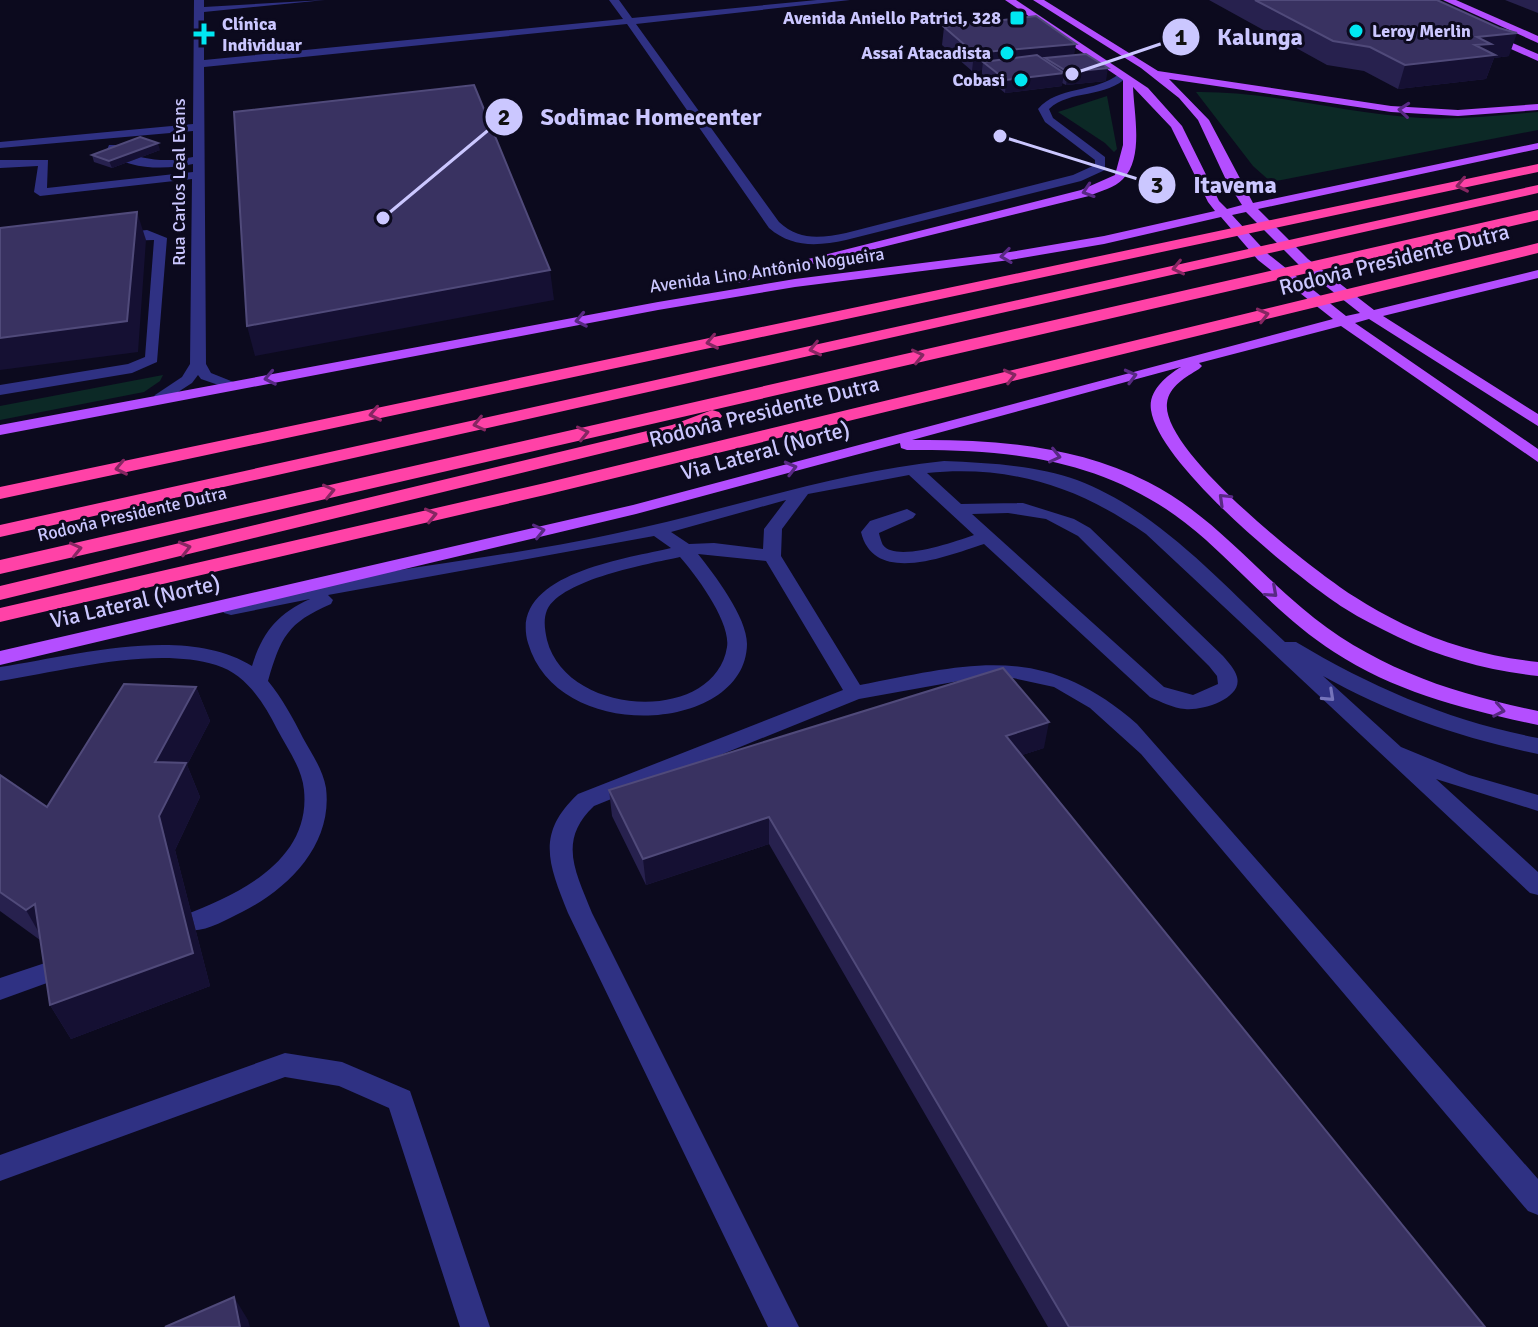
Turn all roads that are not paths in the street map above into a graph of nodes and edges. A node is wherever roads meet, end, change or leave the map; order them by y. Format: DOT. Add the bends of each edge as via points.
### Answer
graph roads {
  1 [pos="320,0"];
  2 [pos="614,0"];
  3 [pos="845,0"];
  4 [pos="1010,0"];
  5 [pos="1038,0"];
  6 [pos="1448,0"];
  7 [pos="199,5"];
  8 [pos="1051,5"];
  9 [pos="630,22"];
  10 [pos="1499,23"];
  11 [pos="1485,25"];
  12 [pos="1471,28"];
  13 [pos="1538,40"];
  14 [pos="1538,58"];
  15 [pos="199,64"];
  16 [pos="1151,73"];
  17 [pos="1126,78"];
  18 [pos="1538,107"];
  19 [pos="199,127"];
  20 [pos="116,135"];
  21 [pos="0,145"];
  22 [pos="1538,146"];
  23 [pos="0,164"];
  24 [pos="1538,168"];
  25 [pos="199,172"];
  26 [pos="41,189"];
  27 [pos="1538,189"];
  28 [pos="1538,215"];
  29 [pos="1538,222"];
  30 [pos="1166,228"];
  31 [pos="111,238"];
  32 [pos="1538,248"];
  33 [pos="1382,250"];
  34 [pos="1538,274"];
  35 [pos="658,306"];
  36 [pos="870,308"];
  37 [pos="1262,341"];
  38 [pos="198,364"];
  39 [pos="233,385"];
  40 [pos="782,387"];
  41 [pos="0,390"];
  42 [pos="161,398"];
  43 [pos="1538,421"];
  44 [pos="0,430"];
  45 [pos="867,448"];
  46 [pos="1538,457"];
  47 [pos="911,468"];
  48 [pos="802,491"];
  49 [pos="0,493"];
  50 [pos="957,510"];
  51 [pos="907,514"];
  52 [pos="657,530"];
  53 [pos="0,531"];
  54 [pos="987,537"];
  55 [pos="685,550"];
  56 [pos="772,556"];
  57 [pos="0,567"];
  58 [pos="400,575"];
  59 [pos="0,593"];
  60 [pos="0,615"];
  61 [pos="1251,624"];
  62 [pos="37,648"];
  63 [pos="0,658"];
  64 [pos="1538,669"];
  65 [pos="0,674"];
  66 [pos="258,680"];
  67 [pos="855,693"];
  68 [pos="1538,718"];
  69 [pos="1538,746"];
  70 [pos="1386,749"];
  71 [pos="1538,803"];
  72 [pos="1538,886"];
  73 [pos="193,922"];
  74 [pos="60,968"];
  75 [pos="0,989"];
  76 [pos="0,1168"];
  77 [pos="1538,1201"];
  78 [pos="475,1327"];
  79 [pos="784,1327"];
  1 -- 7 [label="street"];
  2 -- 9 [label="street"];
  3 -- 9 [label="street"];
  4 -- 17 [label="main road"];
  5 -- 8 [label="main road"];
  6 -- 10 [label="main road"];
  7 -- 15 [label="street, Rua Carlos Leal Evans"];
  8 -- 16 [label="main road"];
  9 -- 15 [label="street"];
  9 -- 17 [label="street, Avenida Lino Antônio Nogueira" via="774,225 786,237 814,241 848,237 1096,171 1101,159 1049,120 1043,109 1051,101 1110,88"];
  10 -- 11 [label="main road"];
  10 -- 13 [label="main road"];
  12 -- 14 [label="main road"];
  15 -- 19 [label="street, Rua Carlos Leal Evans"];
  18 -- 16 [label="main road, one-way" via="1458,113 1391,109"];
  16 -- 43 [label="main road" via="1198,112 1232,180 1279,240 1318,275 1398,331"];
  17 -- 35 [label="main road, one-way" via="1127,165 1109,183"];
  17 -- 46 [label="main road" via="1160,105 1214,202 1263,257 1365,338"];
  19 -- 20 [label="street"];
  19 -- 25 [label="street, Rua Carlos Leal Evans"];
  20 -- 21 [label="street"];
  20 -- 25 [label="street" via="112,152 144,165"];
  22 -- 30 [label="main road, Avenida Lino Antônio Nogueira"];
  23 -- 26 [label="street" via="43,161"];
  24 -- 36 [label="highway, one-way"];
  25 -- 26 [label="street"];
  25 -- 26 [label="street" via="156,182"];
  25 -- 38 [label="street, Rua Carlos Leal Evans"];
  27 -- 53 [label="highway, Rodovia Presidente Dutra, one-way"];
  28 -- 33 [label="highway, Rodovia Presidente Dutra"];
  29 -- 33 [label="highway"];
  30 -- 35 [label="main road, Avenida Lino Antônio Nogueira, one-way" via="1010,256"];
  30 -- 36 [label="highway" via="1149,240 917,290"];
  31 -- 41 [label="street" via="161,238 152,359 132,368"];
  60 -- 32 [label="highway, Rodovia Presidente Dutra, one-way"];
  40 -- 33 [label="highway, Rodovia Presidente Dutra, one-way"];
  34 -- 37 [label="main road, Via Lateral (Norte)"];
  35 -- 39 [label="main road, Avenida Lino Antônio Nogueira, one-way"];
  36 -- 49 [label="highway, one-way"];
  45 -- 37 [label="main road, Via Lateral (Norte), one-way"];
  64 -- 37 [label="main road, one-way" via="1428,642 1348,602 1239,513 1177,447 1162,422 1162,392 1192,367"];
  38 -- 39 [label="street" via="206,376"];
  38 -- 42 [label="street" via="187,380"];
  39 -- 42 [label="main road, Avenida Lino Antônio Nogueira"];
  57 -- 40 [label="highway, Rodovia Presidente Dutra, one-way"];
  59 -- 40 [label="highway, one-way" via="678,429"];
  42 -- 44 [label="main road, Avenida Lino Antônio Nogueira"];
  62 -- 45 [label="main road, Via Lateral (Norte), one-way" via="636,509"];
  45 -- 68 [label="main road, one-way" via="1010,448 1112,473 1177,509 1342,649 1391,676 1468,704"];
  47 -- 48 [label="street"];
  47 -- 50 [label="street"];
  47 -- 61 [label="street" via="1004,470 1056,479 1107,499 1152,530"];
  48 -- 52 [label="street"];
  48 -- 56 [label="street" via="773,529"];
  50 -- 54 [label="street"];
  50 -- 54 [label="street" via="1023,506 1061,516 1084,532 1216,661 1227,675 1228,687 1188,704 1157,692"];
  51 -- 54 [label="street" via="870,532 886,555 914,558"];
  52 -- 55 [label="street"];
  52 -- 58 [label="street"];
  55 -- 55 [label="street" via="735,629 738,644 724,676 683,702 650,709 615,708 563,685 546,664 534,634 535,615 545,599 589,574"];
  55 -- 56 [label="street"];
  56 -- 67 [label="street"];
  58 -- 62 [label="street"];
  58 -- 66 [label="street" via="291,615 272,633"];
  61 -- 69 [label="street" via="1355,687 1420,716 1478,735"];
  61 -- 70 [label="street, one-way"];
  62 -- 63 [label="main road, Via Lateral (Norte)"];
  65 -- 66 [label="street" via="178,653 220,659"];
  66 -- 73 [label="street" via="305,763 316,812 303,847 283,874 223,912"];
  67 -- 77 [label="street" via="1013,671 1062,682 1093,700 1149,749"];
  67 -- 79 [label="street" via="586,800 570,812 559,846 580,913"];
  70 -- 71 [label="street" via="1462,781"];
  70 -- 72 [label="street"];
  74 -- 75 [label="street"];
  76 -- 78 [label="street" via="285,1065 342,1074 400,1100"];
}
